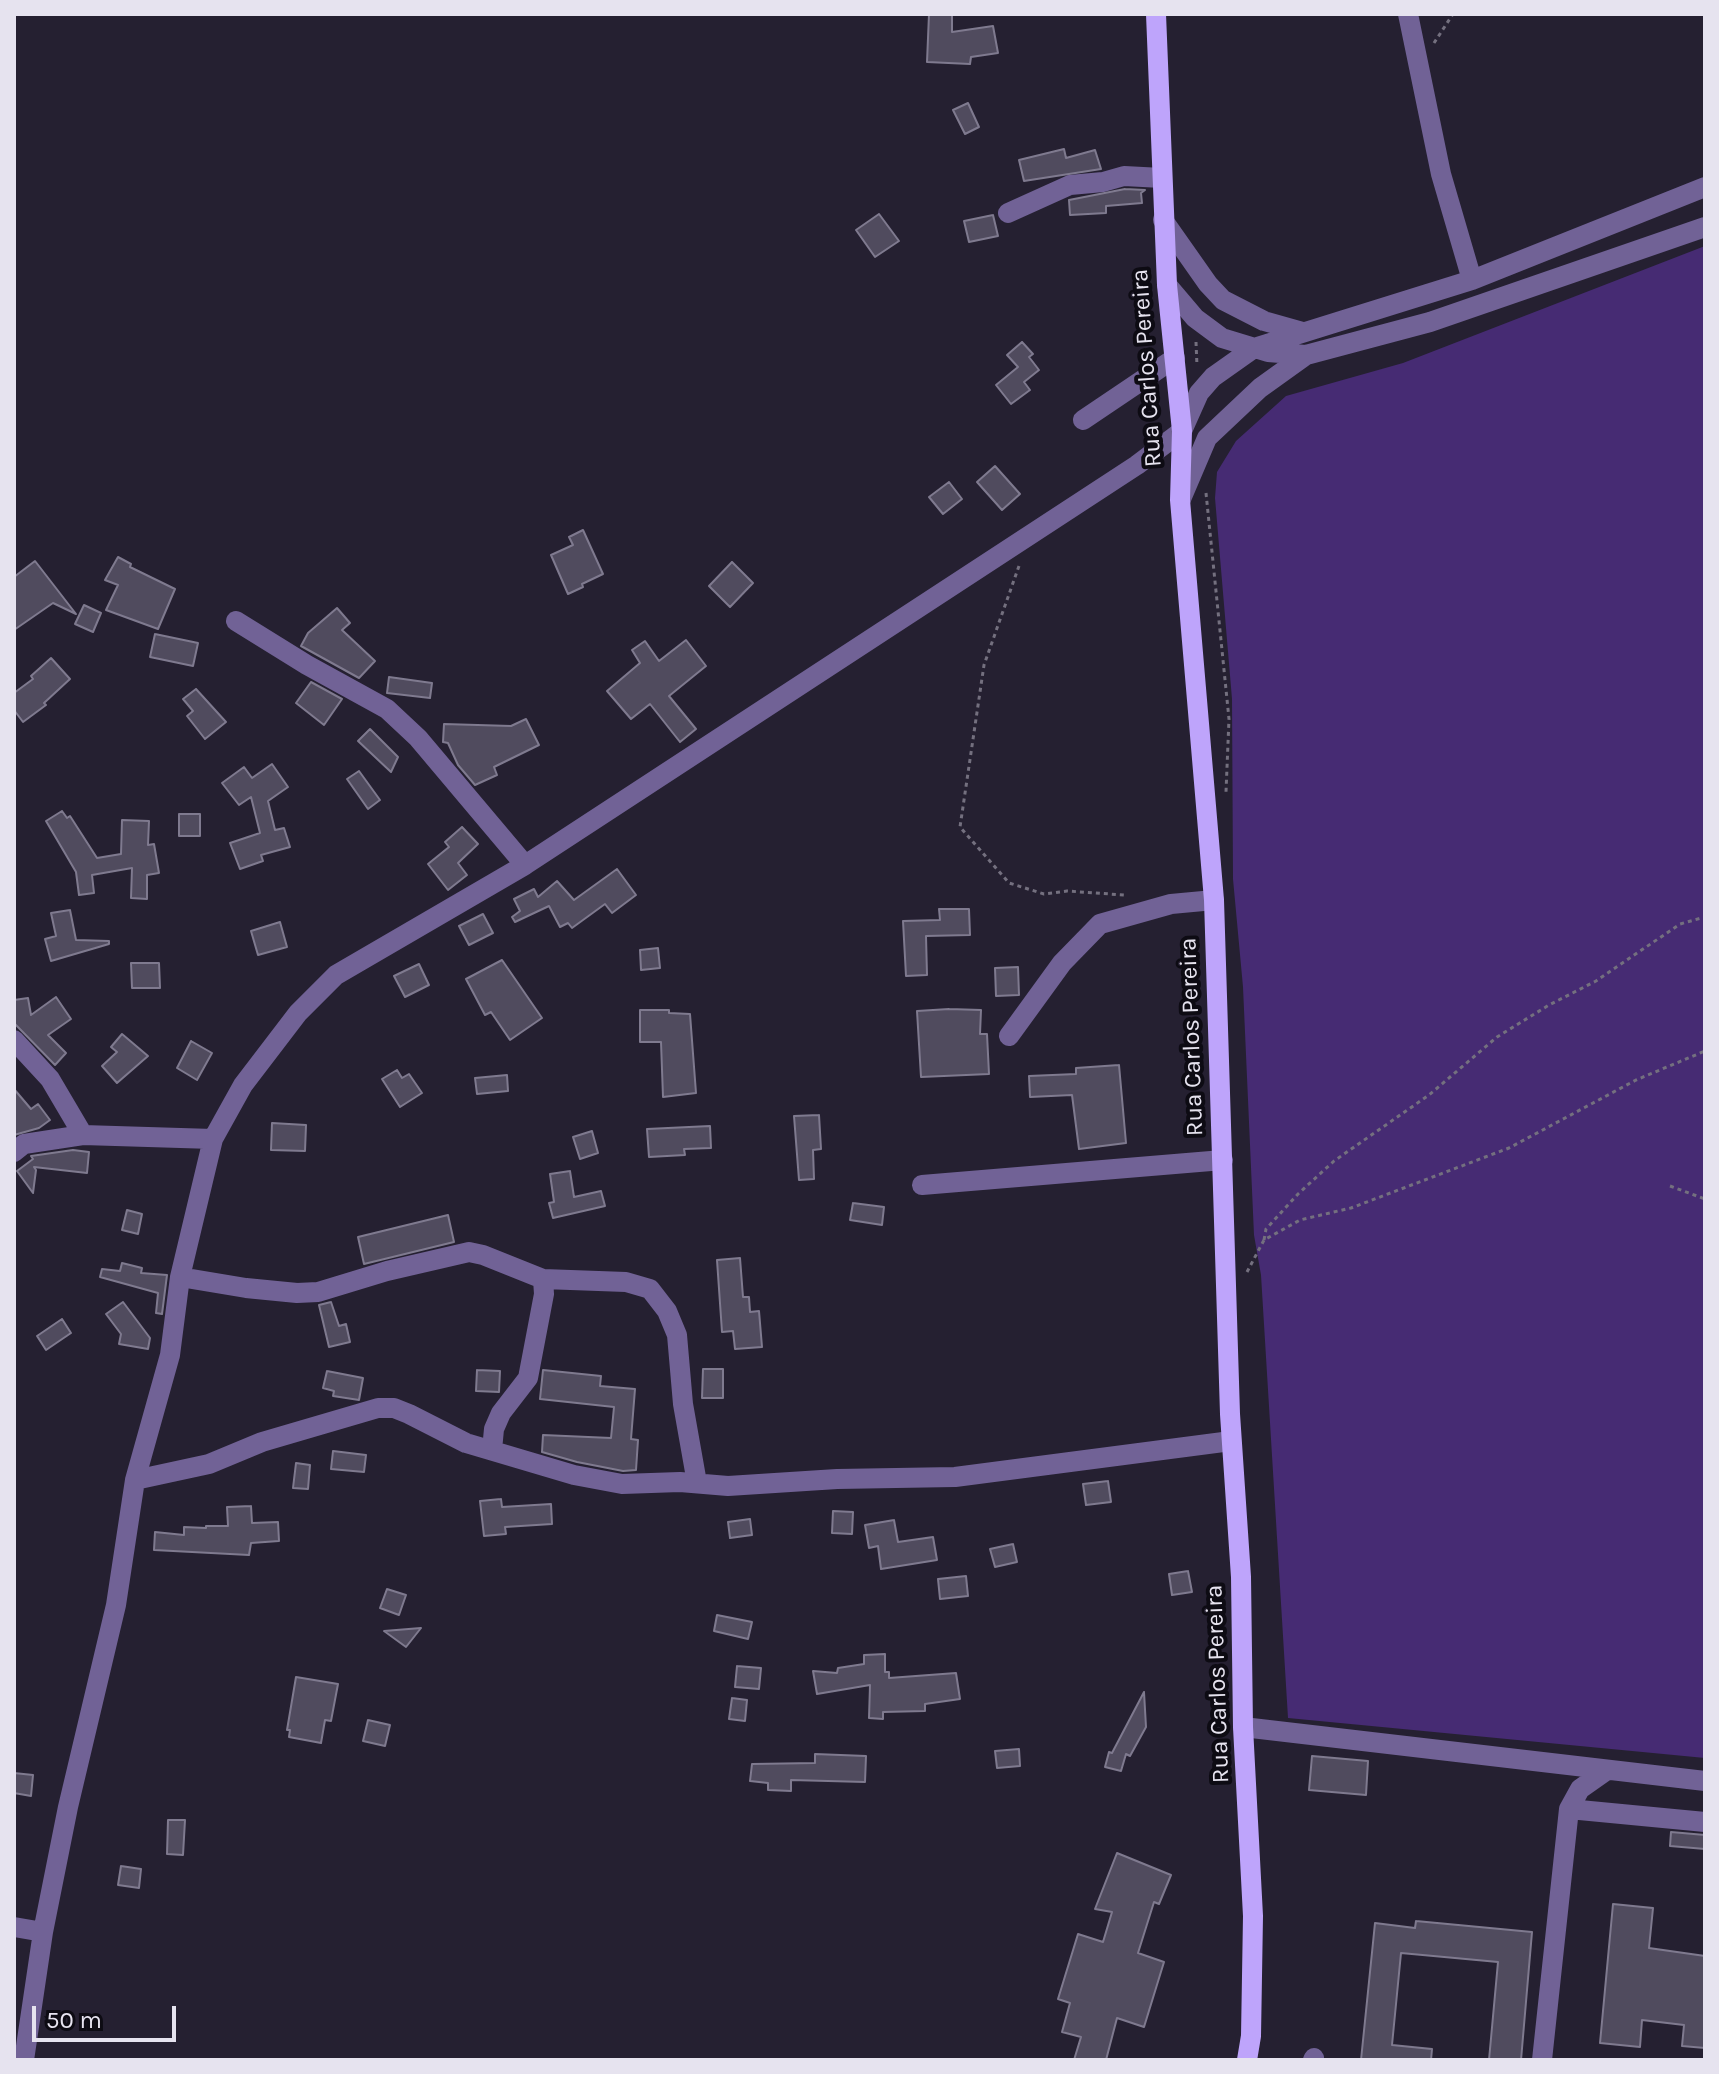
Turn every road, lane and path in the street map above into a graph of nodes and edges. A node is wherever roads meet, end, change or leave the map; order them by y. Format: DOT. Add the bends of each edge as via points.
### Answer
graph roads {
  1 [pos="1156,14"];
  2 [pos="1408,14"];
  3 [pos="1453,14"];
  4 [pos="1421,67"];
  5 [pos="1162,178"];
  6 [pos="1705,187"];
  7 [pos="1008,213"];
  8 [pos="1163,220"];
  9 [pos="1705,227"];
  10 [pos="1472,280"];
  11 [pos="1167,285"];
  12 [pos="1303,332"];
  13 [pos="1254,348"];
  14 [pos="1306,355"];
  15 [pos="1175,358"];
  16 [pos="1083,420"];
  17 [pos="1182,431"];
  18 [pos="1180,500"];
  19 [pos="1031,532"];
  20 [pos="236,621"];
  21 [pos="525,865"];
  22 [pos="1128,896"];
  23 [pos="1214,900"];
  24 [pos="1705,917"];
  25 [pos="1009,1036"];
  26 [pos="14,1040"];
  27 [pos="1705,1051"];
  28 [pos="83,1135"];
  29 [pos="213,1139"];
  30 [pos="17,1146"];
  31 [pos="1223,1160"];
  32 [pos="922,1185"];
  33 [pos="1670,1186"];
  34 [pos="1705,1199"];
  35 [pos="1264,1240"];
  36 [pos="1247,1272"];
  37 [pos="180,1277"];
  38 [pos="543,1279"];
  39 [pos="1231,1441"];
  40 [pos="492,1450"];
  41 [pos="135,1480"];
  42 [pos="697,1483"];
  43 [pos="1243,1727"];
  44 [pos="1607,1770"];
  45 [pos="1705,1781"];
  46 [pos="1569,1809"];
  47 [pos="1705,1822"];
  48 [pos="14,1927"];
  49 [pos="43,1932"];
  50 [pos="24,2060"];
  51 [pos="1247,2060"];
  52 [pos="1542,2060"];
  1 -- 5 [label="main road, Rua Carlos Pereira"];
  2 -- 4 [label="street"];
  3 -- 4 [label="path"];
  4 -- 10 [label="street" via="1441,174"];
  5 -- 7 [label="street" via="1124,176 1070,185"];
  5 -- 8 [label="main road, Rua Carlos Pereira"];
  6 -- 10 [label="street"];
  8 -- 11 [label="main road, Rua Carlos Pereira"];
  8 -- 12 [label="street" via="1223,300 1264,321"];
  9 -- 14 [label="street" via="1430,322"];
  10 -- 12 [label="street"];
  11 -- 13 [label="street" via="1195,318 1222,338"];
  11 -- 15 [label="main road, Rua Carlos Pereira"];
  12 -- 13 [label="street"];
  13 -- 14 [label="street"];
  13 -- 17 [label="street" via="1199,393"];
  14 -- 18 [label="street" via="1260,388 1207,438"];
  15 -- 16 [label="street"];
  15 -- 17 [label="main road, Rua Carlos Pereira"];
  17 -- 18 [label="main road, Rua Carlos Pereira"];
  17 -- 19 [label="street"];
  18 -- 23 [label="main road, Rua Carlos Pereira"];
  19 -- 21 [label="street"];
  19 -- 22 [label="path" via="984,665 960,827 1009,883 1044,894"];
  20 -- 21 [label="street" via="387,709 418,738"];
  21 -- 29 [label="street" via="336,975 298,1013 243,1085"];
  23 -- 25 [label="street" via="1171,904 1100,924 1062,963"];
  23 -- 31 [label="main road, Rua Carlos Pereira"];
  24 -- 35 [label="path" via="1680,924 1596,981 1497,1037 1429,1095 1334,1161 1266,1229"];
  26 -- 28 [label="street" via="50,1079"];
  27 -- 35 [label="path" via="1636,1080 1509,1148 1351,1208 1300,1220"];
  28 -- 29 [label="street"];
  28 -- 30 [label="street"];
  29 -- 37 [label="street"];
  31 -- 32 [label="street"];
  31 -- 39 [label="main road, Rua Carlos Pereira"];
  33 -- 34 [label="path"];
  35 -- 36 [label="path"];
  37 -- 38 [label="street" via="318,1292 469,1252"];
  37 -- 41 [label="street" via="170,1355"];
  38 -- 40 [label="street" via="528,1378 501,1413"];
  38 -- 42 [label="street" via="626,1282 650,1289 660,1300 677,1335"];
  39 -- 42 [label="street" via="955,1477"];
  39 -- 43 [label="main road, Rua Carlos Pereira" via="1241,1577"];
  40 -- 41 [label="street" via="394,1408 378,1408 262,1442 209,1464"];
  40 -- 42 [label="street" via="622,1484"];
  41 -- 49 [label="street" via="116,1605"];
  43 -- 44 [label="street"];
  43 -- 51 [label="main road, Rua Carlos Pereira" via="1253,1916"];
  44 -- 45 [label="street"];
  44 -- 46 [label="street" via="1580,1789"];
  46 -- 47 [label="street"];
  46 -- 52 [label="street"];
  48 -- 49 [label="street"];
  49 -- 50 [label="street"];
}
